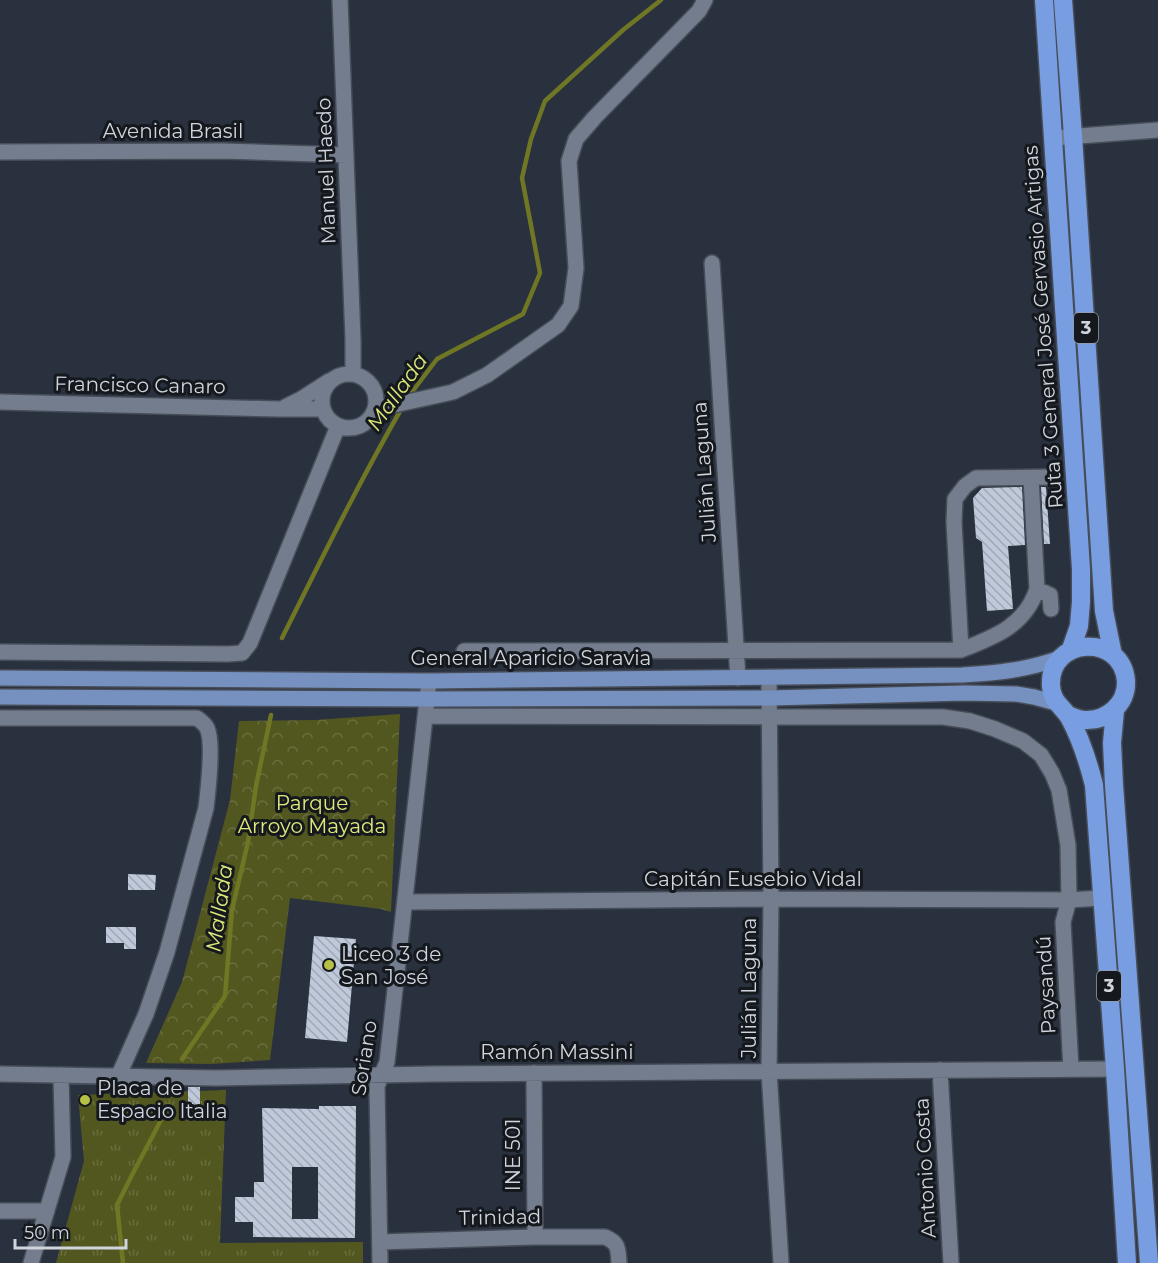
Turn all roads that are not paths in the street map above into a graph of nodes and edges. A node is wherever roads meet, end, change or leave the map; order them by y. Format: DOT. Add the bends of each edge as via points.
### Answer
graph roads {
  1 [pos="340,0"];
  2 [pos="705,0"];
  3 [pos="1044,0"];
  4 [pos="1063,0"];
  5 [pos="1158,130"];
  6 [pos="1074,136"];
  7 [pos="1053,138"];
  8 [pos="0,152"];
  9 [pos="346,155"];
  10 [pos="712,263"];
  11 [pos="353,340"];
  12 [pos="353,374"];
  13 [pos="330,380"];
  14 [pos="0,402"];
  15 [pos="381,403"];
  16 [pos="323,409"];
  17 [pos="279,410"];
  18 [pos="338,426"];
  19 [pos="1050,477"];
  20 [pos="1030,478"];
  21 [pos="1036,589"];
  22 [pos="1051,609"];
  23 [pos="962,650"];
  24 [pos="464,651"];
  25 [pos="736,651"];
  26 [pos="0,652"];
  27 [pos="1066,654"];
  28 [pos="1113,655"];
  29 [pos="0,678"];
  30 [pos="738,678"];
  31 [pos="769,678"];
  32 [pos="429,681"];
  33 [pos="0,697"];
  34 [pos="770,698"];
  35 [pos="427,699"];
  36 [pos="1062,709"];
  37 [pos="1114,710"];
  38 [pos="425,716"];
  39 [pos="770,717"];
  40 [pos="0,718"];
  41 [pos="1102,898"];
  42 [pos="771,899"];
  43 [pos="1069,900"];
  44 [pos="405,902"];
  45 [pos="1071,1069"];
  46 [pos="1115,1069"];
  47 [pos="940,1070"];
  48 [pos="770,1071"];
  49 [pos="534,1073"];
  50 [pos="0,1074"];
  51 [pos="381,1074"];
  52 [pos="61,1075"];
  53 [pos="118,1077"];
  54 [pos="0,1210"];
  55 [pos="47,1210"];
  56 [pos="535,1237"];
  57 [pos="380,1242"];
  58 [pos="1152,1255"];
  59 [pos="32,1263"];
  60 [pos="380,1263"];
  61 [pos="619,1263"];
  62 [pos="781,1263"];
  63 [pos="951,1263"];
  64 [pos="1128,1263"];
  1 -- 9 [label="street, Manuel Haedo"];
  2 -- 15 [label="street" via="699,11 576,139 569,161 576,268 571,306 558,326 487,375 453,392"];
  3 -- 7 [label="highway, Ruta 3 General José Gervasio Artigas / 3"];
  4 -- 6 [label="highway, 3"];
  5 -- 6 [label="street"];
  6 -- 7 [label="street"];
  6 -- 28 [label="highway, 3" via="1104,611"];
  7 -- 27 [label="highway, Ruta 3 General José Gervasio Artigas / 3" via="1081,569 1079,626"];
  8 -- 9 [label="street, Avenida Brasil"];
  9 -- 11 [label="street, Manuel Haedo"];
  10 -- 25 [label="street, Julián Laguna"];
  11 -- 12 [label="street, Manuel Haedo"];
  11 -- 13 [label="street" via="347,358"];
  12 -- 13 [label="street"];
  12 -- 15 [label="street" via="367,380"];
  13 -- 16 [label="street" via="323,393"];
  13 -- 17 [label="street"];
  14 -- 17 [label="street, Francisco Canaro"];
  15 -- 18 [label="street" via="361,426"];
  16 -- 17 [label="street, Francisco Canaro"];
  16 -- 18 [label="street"];
  18 -- 26 [label="street" via="250,643 242,653"];
  19 -- 20 [label="street"];
  20 -- 21 [label="street"];
  20 -- 23 [label="street" via="976,478 955,499"];
  21 -- 22 [label="street" via="1050,595"];
  21 -- 23 [label="street" via="1017,622 994,638"];
  23 -- 25 [label="street, General Aparicio Saravia"];
  24 -- 25 [label="street, General Aparicio Saravia"];
  25 -- 30 [label="street, Julián Laguna"];
  27 -- 28 [label="highway" via="1086,646"];
  27 -- 31 [label="main road, General Aparicio Saravia" via="1038,666 985,674"];
  27 -- 36 [label="highway, 3" via="1052,672 1051,688"];
  28 -- 37 [label="highway, 3" via="1126,682 1123,697"];
  29 -- 32 [label="main road, General Aparicio Saravia"];
  30 -- 31 [label="main road, General Aparicio Saravia"];
  30 -- 32 [label="main road, General Aparicio Saravia"];
  31 -- 34 [label="street, Julián Laguna"];
  32 -- 35 [label="street, Soriano"];
  33 -- 35 [label="main road, General Aparicio Saravia"];
  34 -- 35 [label="main road, General Aparicio Saravia"];
  34 -- 36 [label="main road, General Aparicio Saravia" via="1016,694"];
  34 -- 39 [label="street, Julián Laguna"];
  35 -- 38 [label="street, Soriano"];
  36 -- 37 [label="highway" via="1083,720 1100,719"];
  36 -- 41 [label="highway, 3" via="1087,755 1094,785"];
  37 -- 58 [label="highway, 3" via="1114,785"];
  38 -- 39 [label="street"];
  38 -- 44 [label="street, Soriano"];
  39 -- 42 [label="street, Julián Laguna"];
  39 -- 43 [label="street" via="943,717 970,721 1023,741 1041,755 1059,790 1068,845"];
  40 -- 53 [label="street" via="197,718 210,735 206,808 167,952 146,1014"];
  41 -- 43 [label="street, Capitán Eusebio Vidal"];
  41 -- 46 [label="highway, 3"];
  42 -- 43 [label="street, Capitán Eusebio Vidal"];
  42 -- 44 [label="street, Capitán Eusebio Vidal"];
  42 -- 48 [label="street, Julián Laguna"];
  43 -- 45 [label="street, Paysandú" via="1063,922"];
  44 -- 51 [label="street, Soriano" via="387,1062"];
  45 -- 46 [label="street, Ramón Massini"];
  45 -- 47 [label="street, Ramón Massini"];
  46 -- 64 [label="highway, 3"];
  47 -- 48 [label="street, Ramón Massini"];
  47 -- 63 [label="street, Antonio Costa"];
  48 -- 49 [label="street, Ramón Massini"];
  48 -- 62 [label="street, Julián Laguna"];
  49 -- 51 [label="street, Ramón Massini"];
  49 -- 56 [label="street, INE 501"];
  50 -- 52 [label="street, Ramón Massini"];
  51 -- 53 [label="street, Ramón Massini"];
  51 -- 57 [label="street, Soriano" via="377,1086"];
  52 -- 53 [label="street, Ramón Massini"];
  52 -- 55 [label="street" via="63,1157"];
  54 -- 55 [label="street"];
  55 -- 59 [label="street"];
  56 -- 57 [label="street, Trinidad"];
  56 -- 61 [label="street, Trinidad" via="605,1237 618,1247"];
  57 -- 60 [label="street, Soriano"];
}
